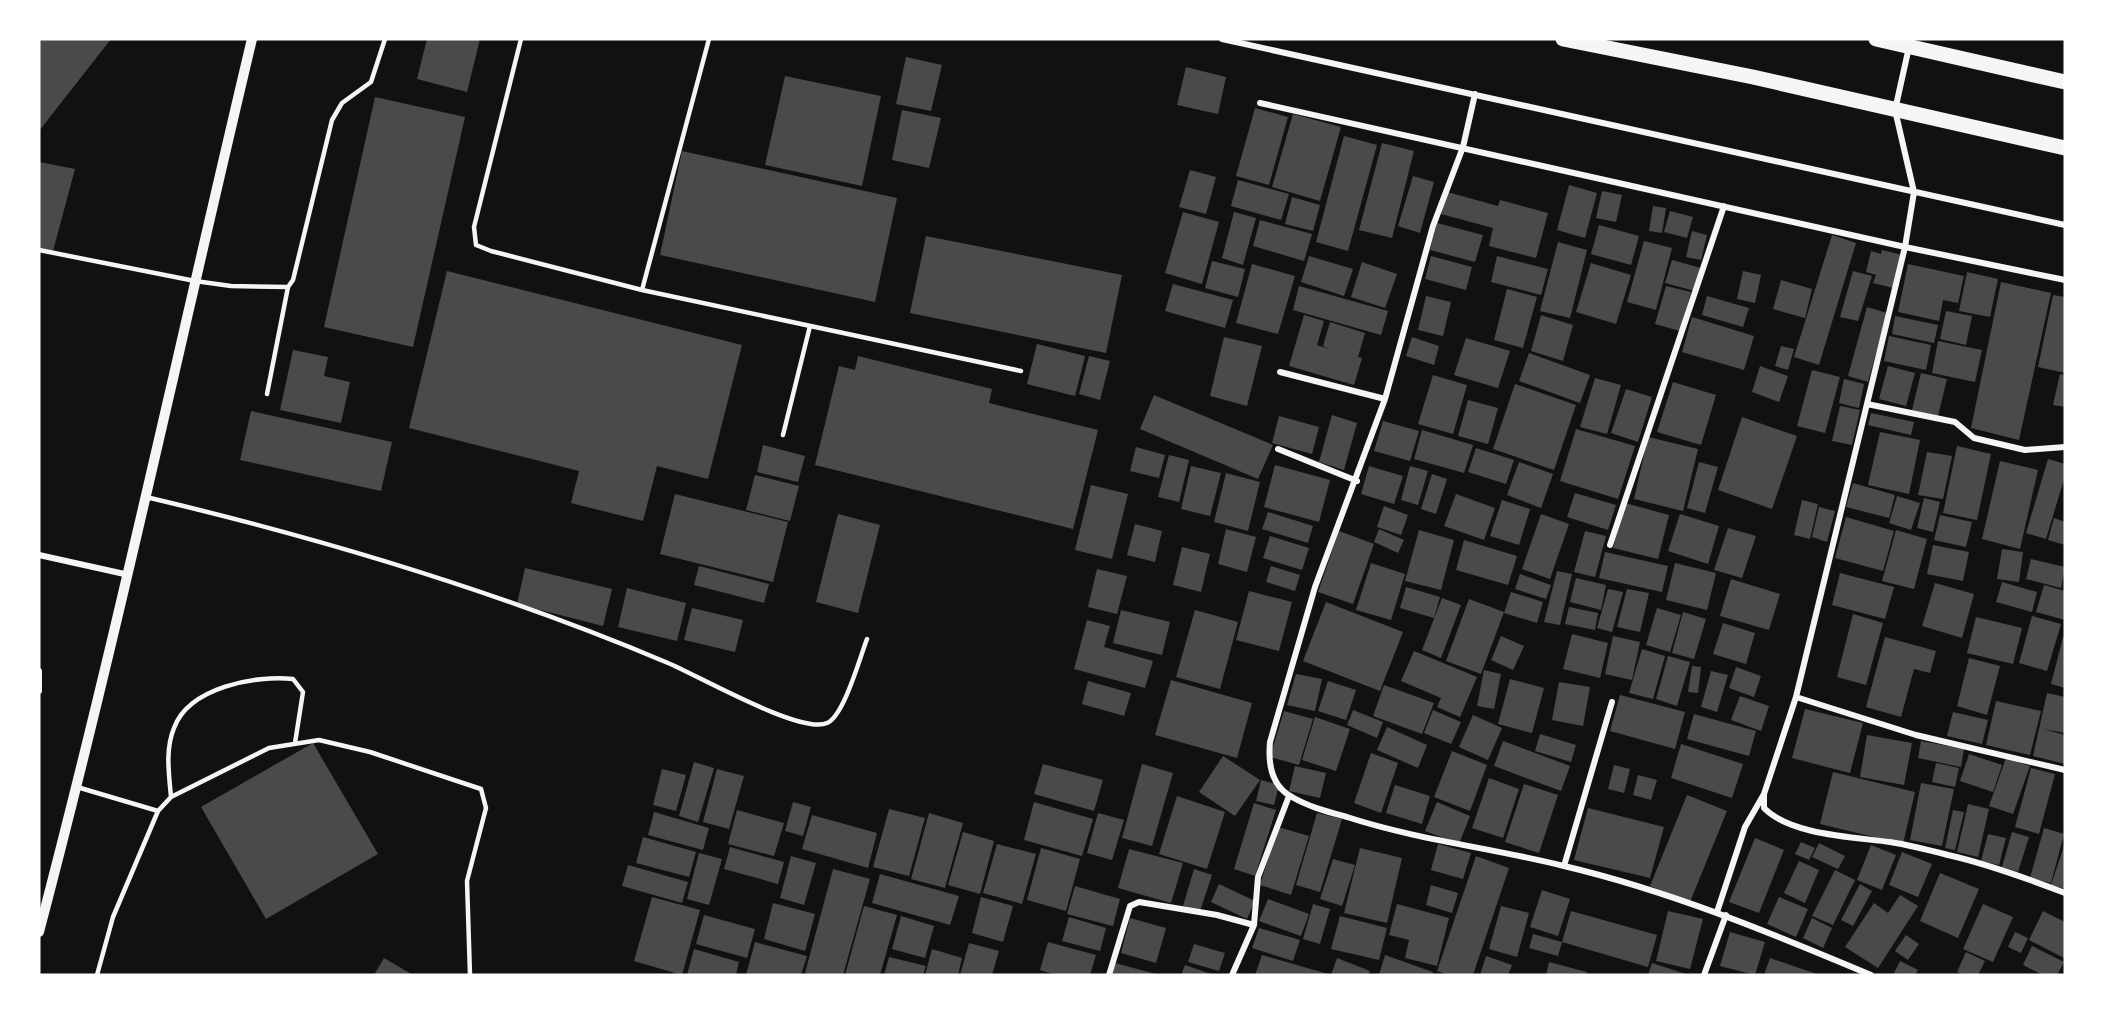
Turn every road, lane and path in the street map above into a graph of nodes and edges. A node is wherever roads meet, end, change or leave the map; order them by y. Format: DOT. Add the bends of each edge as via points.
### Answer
graph roads {
  1 [pos="252,39"];
  2 [pos="385,39"];
  3 [pos="521,39"];
  4 [pos="709,39"];
  5 [pos="1222,39"];
  6 [pos="1563,39"];
  7 [pos="1876,39"];
  8 [pos="1910,43"];
  9 [pos="2065,82"];
  10 [pos="1475,94"];
  11 [pos="1260,103"];
  12 [pos="1895,110"];
  13 [pos="1463,147"];
  14 [pos="2065,148"];
  15 [pos="1914,192"];
  16 [pos="1724,207"];
  17 [pos="2065,225"];
  18 [pos="1905,247"];
  19 [pos="39,250"];
  20 [pos="2065,279"];
  21 [pos="195,281"];
  22 [pos="288,287"];
  23 [pos="642,290"];
  24 [pos="810,326"];
  25 [pos="1022,371"];
  26 [pos="1280,372"];
  27 [pos="267,394"];
  28 [pos="1385,399"];
  29 [pos="1867,404"];
  30 [pos="783,435"];
  31 [pos="2065,447"];
  32 [pos="1278,450"];
  33 [pos="1357,481"];
  34 [pos="144,497"];
  35 [pos="1610,545"];
  36 [pos="39,555"];
  37 [pos="129,575"];
  38 [pos="867,639"];
  39 [pos="39,672"];
  40 [pos="39,691"];
  41 [pos="1796,698"];
  42 [pos="1612,702"];
  43 [pos="295,743"];
  44 [pos="2065,770"];
  45 [pos="77,787"];
  46 [pos="1764,794"];
  47 [pos="1289,796"];
  48 [pos="171,797"];
  49 [pos="158,811"];
  50 [pos="1564,866"];
  51 [pos="2065,893"];
  52 [pos="1717,912"];
  53 [pos="1725,915"];
  54 [pos="1254,924"];
  55 [pos="39,932"];
  56 [pos="98,975"];
  57 [pos="470,975"];
  58 [pos="1109,975"];
  59 [pos="1232,975"];
  60 [pos="1704,975"];
  61 [pos="1871,975"];
  1 -- 21 [label="street"];
  2 -- 22 [label="lane" via="371,82 342,103 332,120"];
  3 -- 23 [label="lane" via="474,227 476,244"];
  4 -- 23 [label="lane"];
  5 -- 10 [label="street"];
  6 -- 12 [label="main road"];
  7 -- 8 [label="main road"];
  8 -- 9 [label="main road"];
  8 -- 12 [label="street"];
  10 -- 13 [label="street"];
  10 -- 15 [label="street"];
  11 -- 13 [label="street"];
  12 -- 14 [label="main road"];
  12 -- 15 [label="street"];
  13 -- 16 [label="street"];
  13 -- 28 [label="street" via="1433,226"];
  15 -- 17 [label="street"];
  15 -- 18 [label="street"];
  16 -- 18 [label="street"];
  16 -- 35 [label="street"];
  18 -- 20 [label="street"];
  18 -- 29 [label="street"];
  19 -- 21 [label="lane"];
  21 -- 22 [label="lane"];
  21 -- 34 [label="street"];
  22 -- 27 [label="lane"];
  23 -- 24 [label="lane"];
  24 -- 25 [label="lane"];
  24 -- 30 [label="lane"];
  26 -- 28 [label="street"];
  28 -- 33 [label="street"];
  29 -- 31 [label="street" via="1954,422 1974,438 2025,450"];
  29 -- 41 [label="street"];
  32 -- 33 [label="street"];
  33 -- 47 [label="street" via="1315,587 1270,742 1268,761 1274,779"];
  34 -- 37 [label="street"];
  34 -- 38 [label="lane" via="399,564 634,649 726,693 810,725 828,723 839,712"];
  36 -- 37 [label="street"];
  37 -- 45 [label="street"];
  39 -- 40 [label="street"];
  41 -- 44 [label="street" via="1916,735"];
  41 -- 46 [label="street"];
  42 -- 50 [label="street"];
  43 -- 48 [label="lane" via="269,748"];
  43 -- 48 [label="lane" via="303,692 293,679 274,677 230,683 193,703 174,726 168,753"];
  43 -- 57 [label="lane" via="319,740 370,752 481,789 486,808 467,881"];
  45 -- 49 [label="lane"];
  45 -- 55 [label="street"];
  46 -- 51 [label="street" via="1764,808 1775,819 1814,831 1893,842 1958,857"];
  46 -- 52 [label="street" via="1745,827"];
  47 -- 50 [label="street" via="1370,824"];
  47 -- 54 [label="street" via="1258,877"];
  48 -- 49 [label="lane"];
  49 -- 56 [label="lane" via="113,917"];
  50 -- 52 [label="street"];
  52 -- 53 [label="street"];
  53 -- 60 [label="street"];
  53 -- 61 [label="street"];
  54 -- 58 [label="street" via="1139,902 1130,906"];
  54 -- 59 [label="street"];
}
